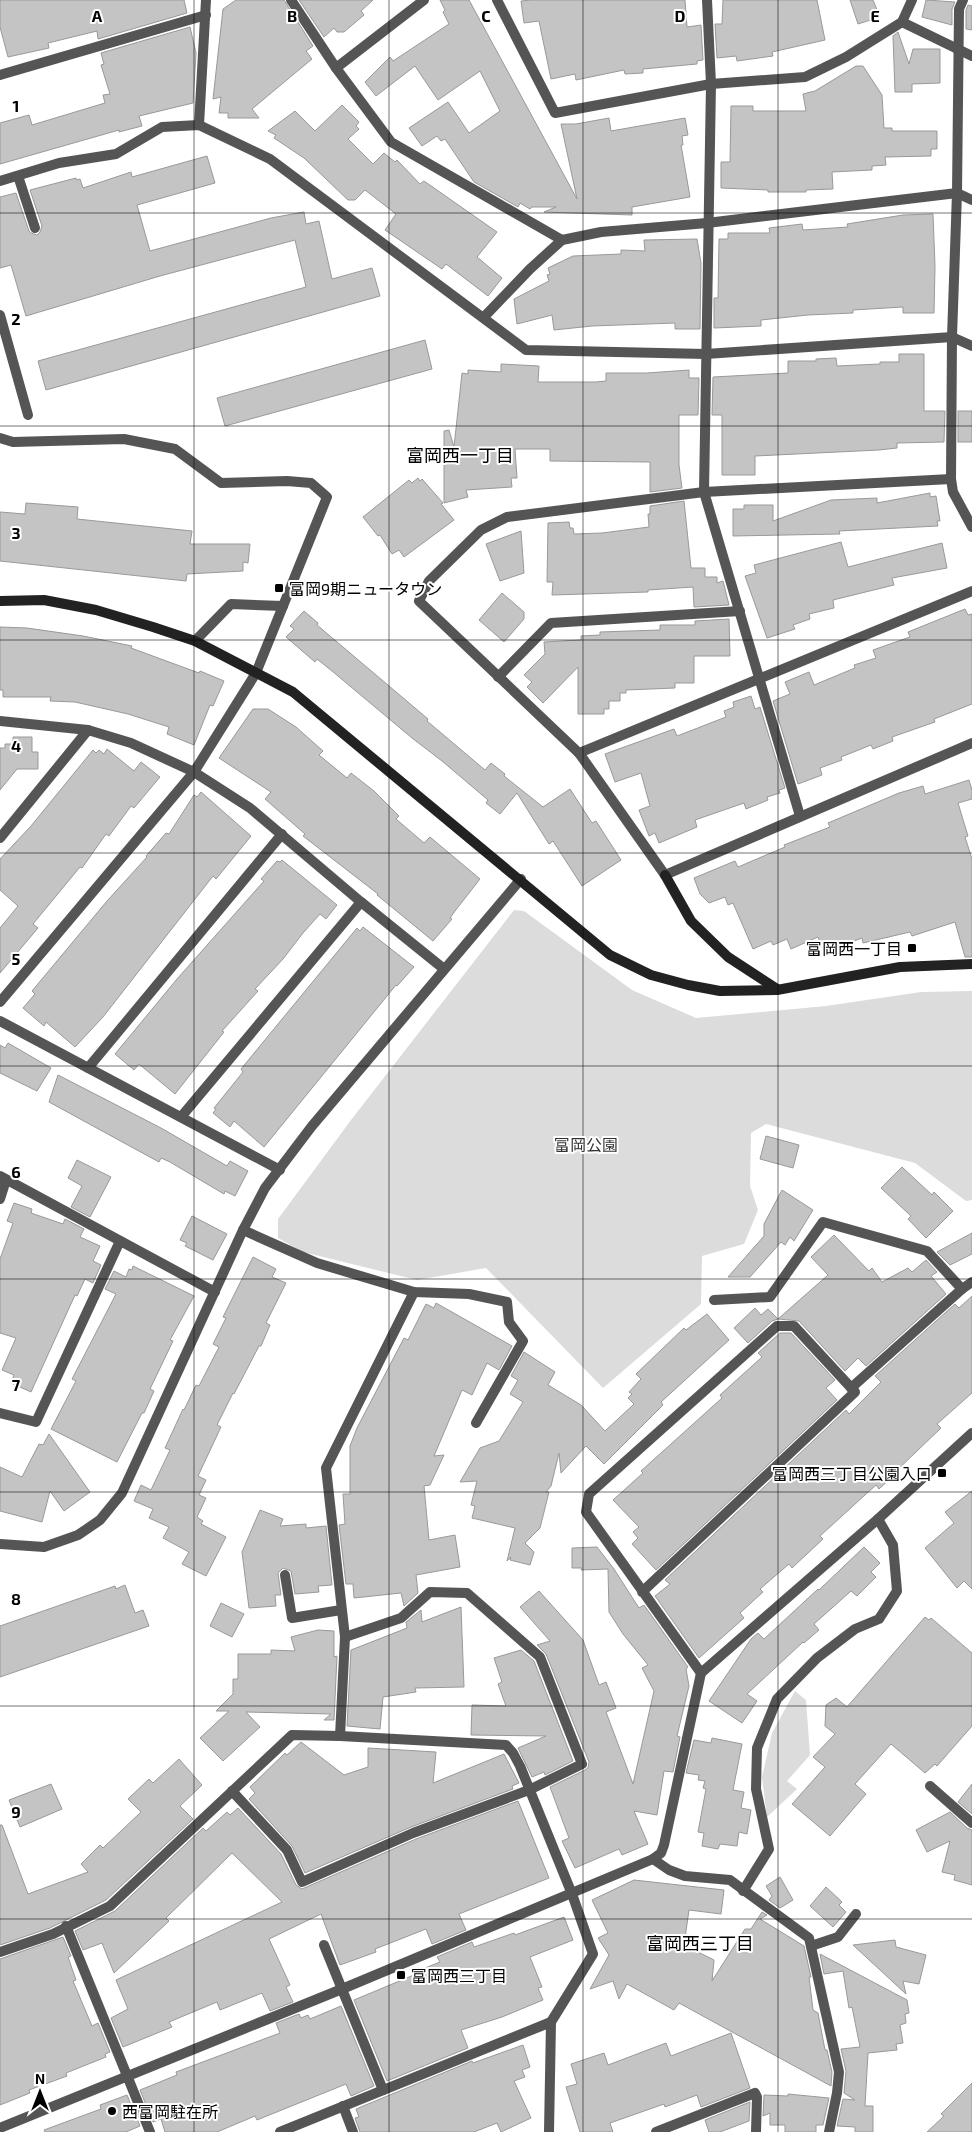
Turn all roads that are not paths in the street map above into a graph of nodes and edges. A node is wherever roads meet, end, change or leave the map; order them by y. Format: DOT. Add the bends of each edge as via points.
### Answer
graph roads {
  1 [pos="206,0"];
  2 [pos="291,0"];
  3 [pos="424,0"];
  4 [pos="497,0"];
  5 [pos="707,0"];
  6 [pos="912,0"];
  7 [pos="963,0"];
  8 [pos="206,15"];
  9 [pos="902,22"];
  10 [pos="958,50"];
  11 [pos="972,56"];
  12 [pos="336,68"];
  13 [pos="0,75"];
  14 [pos="711,84"];
  15 [pos="199,125"];
  16 [pos="18,176"];
  17 [pos="0,181"];
  18 [pos="957,193"];
  19 [pos="972,200"];
  20 [pos="707,223"];
  21 [pos="35,228"];
  22 [pos="562,240"];
  23 [pos="0,315"];
  24 [pos="484,318"];
  25 [pos="952,337"];
  26 [pos="972,346"];
  27 [pos="706,354"];
  28 [pos="28,415"];
  29 [pos="0,438"];
  30 [pos="952,479"];
  31 [pos="704,492"];
  32 [pos="972,527"];
  33 [pos="972,591"];
  34 [pos="0,602"];
  35 [pos="283,606"];
  36 [pos="740,611"];
  37 [pos="194,641"];
  38 [pos="256,673"];
  39 [pos="498,677"];
  40 [pos="759,677"];
  41 [pos="0,721"];
  42 [pos="88,730"];
  43 [pos="972,743"];
  44 [pos="579,753"];
  45 [pos="194,772"];
  46 [pos="800,816"];
  47 [pos="282,834"];
  48 [pos="0,838"];
  49 [pos="664,875"];
  50 [pos="521,879"];
  51 [pos="361,902"];
  52 [pos="972,964"];
  53 [pos="444,969"];
  54 [pos="778,990"];
  55 [pos="0,1002"];
  56 [pos="0,1021"];
  57 [pos="88,1068"];
  58 [pos="181,1117"];
  59 [pos="280,1170"];
  60 [pos="3,1178"];
  61 [pos="0,1199"];
  62 [pos="243,1230"];
  63 [pos="120,1241"];
  64 [pos="969,1285"];
  65 [pos="214,1292"];
  66 [pos="414,1292"];
  67 [pos="714,1300"];
  68 [pos="851,1388"];
  69 [pos="0,1413"];
  70 [pos="476,1423"];
  71 [pos="972,1433"];
  72 [pos="878,1520"];
  73 [pos="0,1544"];
  74 [pos="285,1575"];
  75 [pos="642,1592"];
  76 [pos="341,1610"];
  77 [pos="345,1637"];
  78 [pos="701,1673"];
  79 [pos="340,1736"];
  80 [pos="930,1786"];
  81 [pos="529,1790"];
  82 [pos="232,1791"];
  83 [pos="972,1823"];
  84 [pos="653,1859"];
  85 [pos="743,1891"];
  86 [pos="572,1894"];
  87 [pos="856,1914"];
  88 [pos="66,1926"];
  89 [pos="324,1946"];
  90 [pos="811,1946"];
  91 [pos="0,1952"];
  92 [pos="342,1989"];
  93 [pos="551,2022"];
  94 [pos="127,2076"];
  95 [pos="383,2090"];
  96 [pos="344,2106"];
  97 [pos="0,2128"];
  98 [pos="150,2132"];
  99 [pos="280,2132"];
  100 [pos="353,2132"];
  101 [pos="549,2132"];
  102 [pos="656,2132"];
  103 [pos="756,2132"];
  104 [pos="829,2132"];
  1 -- 8 [label="street"];
  2 -- 12 [label="street"];
  3 -- 12 [label="street"];
  4 -- 14 [label="street" via="555,113"];
  5 -- 14 [label="street"];
  6 -- 9 [label="street"];
  7 -- 10 [label="street" via="959,9"];
  8 -- 13 [label="street"];
  8 -- 15 [label="street"];
  9 -- 10 [label="street"];
  9 -- 14 [label="street" via="846,57 805,77"];
  10 -- 11 [label="street"];
  10 -- 18 [label="street"];
  12 -- 22 [label="street" via="391,142"];
  14 -- 20 [label="street"];
  15 -- 16 [label="street" via="162,127 116,154 59,163"];
  15 -- 24 [label="street" via="270,159"];
  16 -- 17 [label="street"];
  16 -- 21 [label="street"];
  18 -- 19 [label="street"];
  18 -- 20 [label="street"];
  18 -- 25 [label="street"];
  20 -- 22 [label="street" via="601,232"];
  20 -- 27 [label="street"];
  22 -- 24 [label="street"];
  23 -- 28 [label="street"];
  24 -- 27 [label="street" via="526,350"];
  25 -- 26 [label="street"];
  25 -- 27 [label="street"];
  25 -- 30 [label="street"];
  27 -- 31 [label="street"];
  29 -- 35 [label="street" via="13,442 124,439 175,449 221,483 311,483 327,497"];
  30 -- 31 [label="street"];
  30 -- 32 [label="street" via="953,492"];
  31 -- 36 [label="street"];
  31 -- 39 [label="street" via="507,517 481,530 429,581 419,600"];
  33 -- 40 [label="street"];
  34 -- 37 [label="street" via="44,600 96,610"];
  35 -- 37 [label="street" via="231,604"];
  35 -- 38 [label="street"];
  36 -- 39 [label="street" via="551,623"];
  36 -- 40 [label="street"];
  37 -- 38 [label="street"];
  38 -- 45 [label="street"];
  38 -- 50 [label="street" via="293,692"];
  39 -- 44 [label="street"];
  40 -- 44 [label="street"];
  40 -- 46 [label="street"];
  41 -- 42 [label="street"];
  42 -- 45 [label="street" via="131,743"];
  42 -- 48 [label="street"];
  43 -- 46 [label="street"];
  44 -- 49 [label="street"];
  45 -- 47 [label="street" via="250,808"];
  45 -- 55 [label="street"];
  46 -- 49 [label="street"];
  47 -- 51 [label="street"];
  47 -- 57 [label="street"];
  49 -- 54 [label="street" via="691,920 728,958"];
  50 -- 53 [label="street"];
  50 -- 54 [label="street" via="610,954 651,975 720,991"];
  51 -- 53 [label="street"];
  51 -- 58 [label="street"];
  52 -- 54 [label="street" via="900,967"];
  53 -- 59 [label="street" via="312,1126"];
  56 -- 57 [label="street"];
  57 -- 58 [label="street"];
  58 -- 59 [label="street"];
  59 -- 62 [label="street" via="265,1188"];
  60 -- 61 [label="street"];
  60 -- 63 [label="street"];
  62 -- 65 [label="street"];
  62 -- 66 [label="street" via="317,1263"];
  63 -- 65 [label="street"];
  63 -- 69 [label="street" via="36,1422"];
  64 -- 67 [label="street" via="927,1251 823,1222 770,1297"];
  64 -- 68 [label="street"];
  65 -- 73 [label="street" via="122,1493 100,1520 78,1535 44,1547"];
  66 -- 70 [label="street" via="469,1294 508,1302 509,1322 523,1341"];
  66 -- 76 [label="street" via="326,1468"];
  68 -- 75 [label="street" via="855,1392"];
  68 -- 75 [label="street" via="794,1326 776,1326 589,1494 586,1512"];
  71 -- 72 [label="street"];
  72 -- 78 [label="street"];
  72 -- 85 [label="street" via="893,1545 897,1591 879,1619 855,1629 817,1658 777,1699 757,1748 756,1789 769,1849"];
  74 -- 76 [label="street" via="292,1618"];
  75 -- 78 [label="street"];
  76 -- 77 [label="street"];
  77 -- 79 [label="street"];
  77 -- 81 [label="street" via="401,1618 430,1592 467,1593 540,1657 582,1764"];
  78 -- 84 [label="street" via="664,1845 661,1853"];
  79 -- 81 [label="street" via="506,1745 513,1753"];
  79 -- 82 [label="street" via="292,1735"];
  80 -- 83 [label="street"];
  81 -- 82 [label="street" via="413,1833 302,1882 287,1850"];
  81 -- 86 [label="street"];
  82 -- 88 [label="street" via="110,1906"];
  84 -- 85 [label="street" via="686,1876 730,1880"];
  84 -- 86 [label="street"];
  85 -- 90 [label="street" via="809,1938"];
  86 -- 92 [label="street"];
  86 -- 93 [label="street" via="593,1954"];
  87 -- 90 [label="street" via="838,1937"];
  88 -- 91 [label="street" via="53,1934"];
  88 -- 94 [label="street"];
  89 -- 92 [label="street"];
  90 -- 104 [label="street" via="839,2072"];
  92 -- 94 [label="street"];
  92 -- 95 [label="street"];
  93 -- 95 [label="street"];
  93 -- 101 [label="street"];
  94 -- 97 [label="street"];
  94 -- 98 [label="street"];
  95 -- 96 [label="street"];
  96 -- 99 [label="street"];
  96 -- 100 [label="street"];
  102 -- 103 [label="street" via="755,2093 758,2097"];
}
